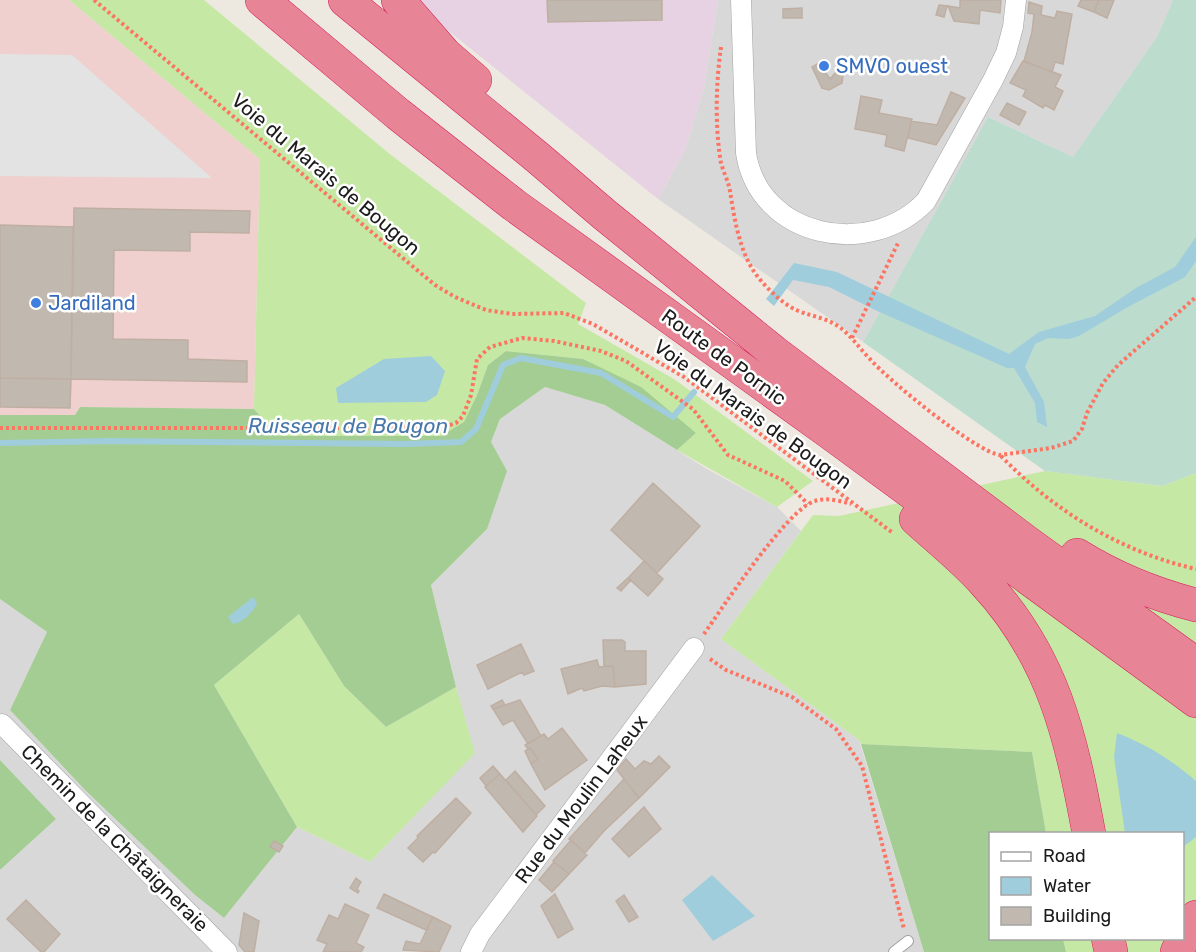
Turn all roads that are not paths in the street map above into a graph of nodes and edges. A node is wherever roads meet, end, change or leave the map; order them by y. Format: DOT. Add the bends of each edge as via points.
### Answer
graph roads {
  1 [pos="262,0"];
  2 [pos="345,0"];
  3 [pos="398,0"];
  4 [pos="741,0"];
  5 [pos="1016,0"];
  6 [pos="537,157"];
  7 [pos="829,432"];
  8 [pos="1028,543"];
  9 [pos="1196,604"];
  10 [pos="694,648"];
  11 [pos="1196,664"];
  12 [pos="1196,702"];
  13 [pos="2,724"];
  14 [pos="1089,832"];
  15 [pos="1196,917"];
  16 [pos="1184,937"];
  17 [pos="908,941"];
  18 [pos="226,952"];
  19 [pos="471,952"];
  20 [pos="894,952"];
  1 -- 7 [label="highway, Route de Pornic" via="523,212"];
  2 -- 6 [label="highway, Route de Pornic"];
  3 -- 6 [label="highway" via="445,54 524,124"];
  4 -- 5 [label="street" via="748,167 755,184 773,205 806,228 830,234 883,228 926,201 1006,53"];
  6 -- 8 [label="highway, Route de Pornic" via="774,352"];
  7 -- 12 [label="highway, Route de Pornic"];
  7 -- 14 [label="highway" via="855,472 968,566 995,595 1035,651 1058,702"];
  8 -- 9 [label="highway" via="1065,548 1131,584"];
  8 -- 11 [label="highway, Route de Pornic"];
  10 -- 19 [label="street, Rue du Moulin Laheux" via="480,934"];
  13 -- 18 [label="street, Chemin de la Châtaigneraie"];
  15 -- 16 [label="highway"];
  17 -- 20 [label="lane"];
}
